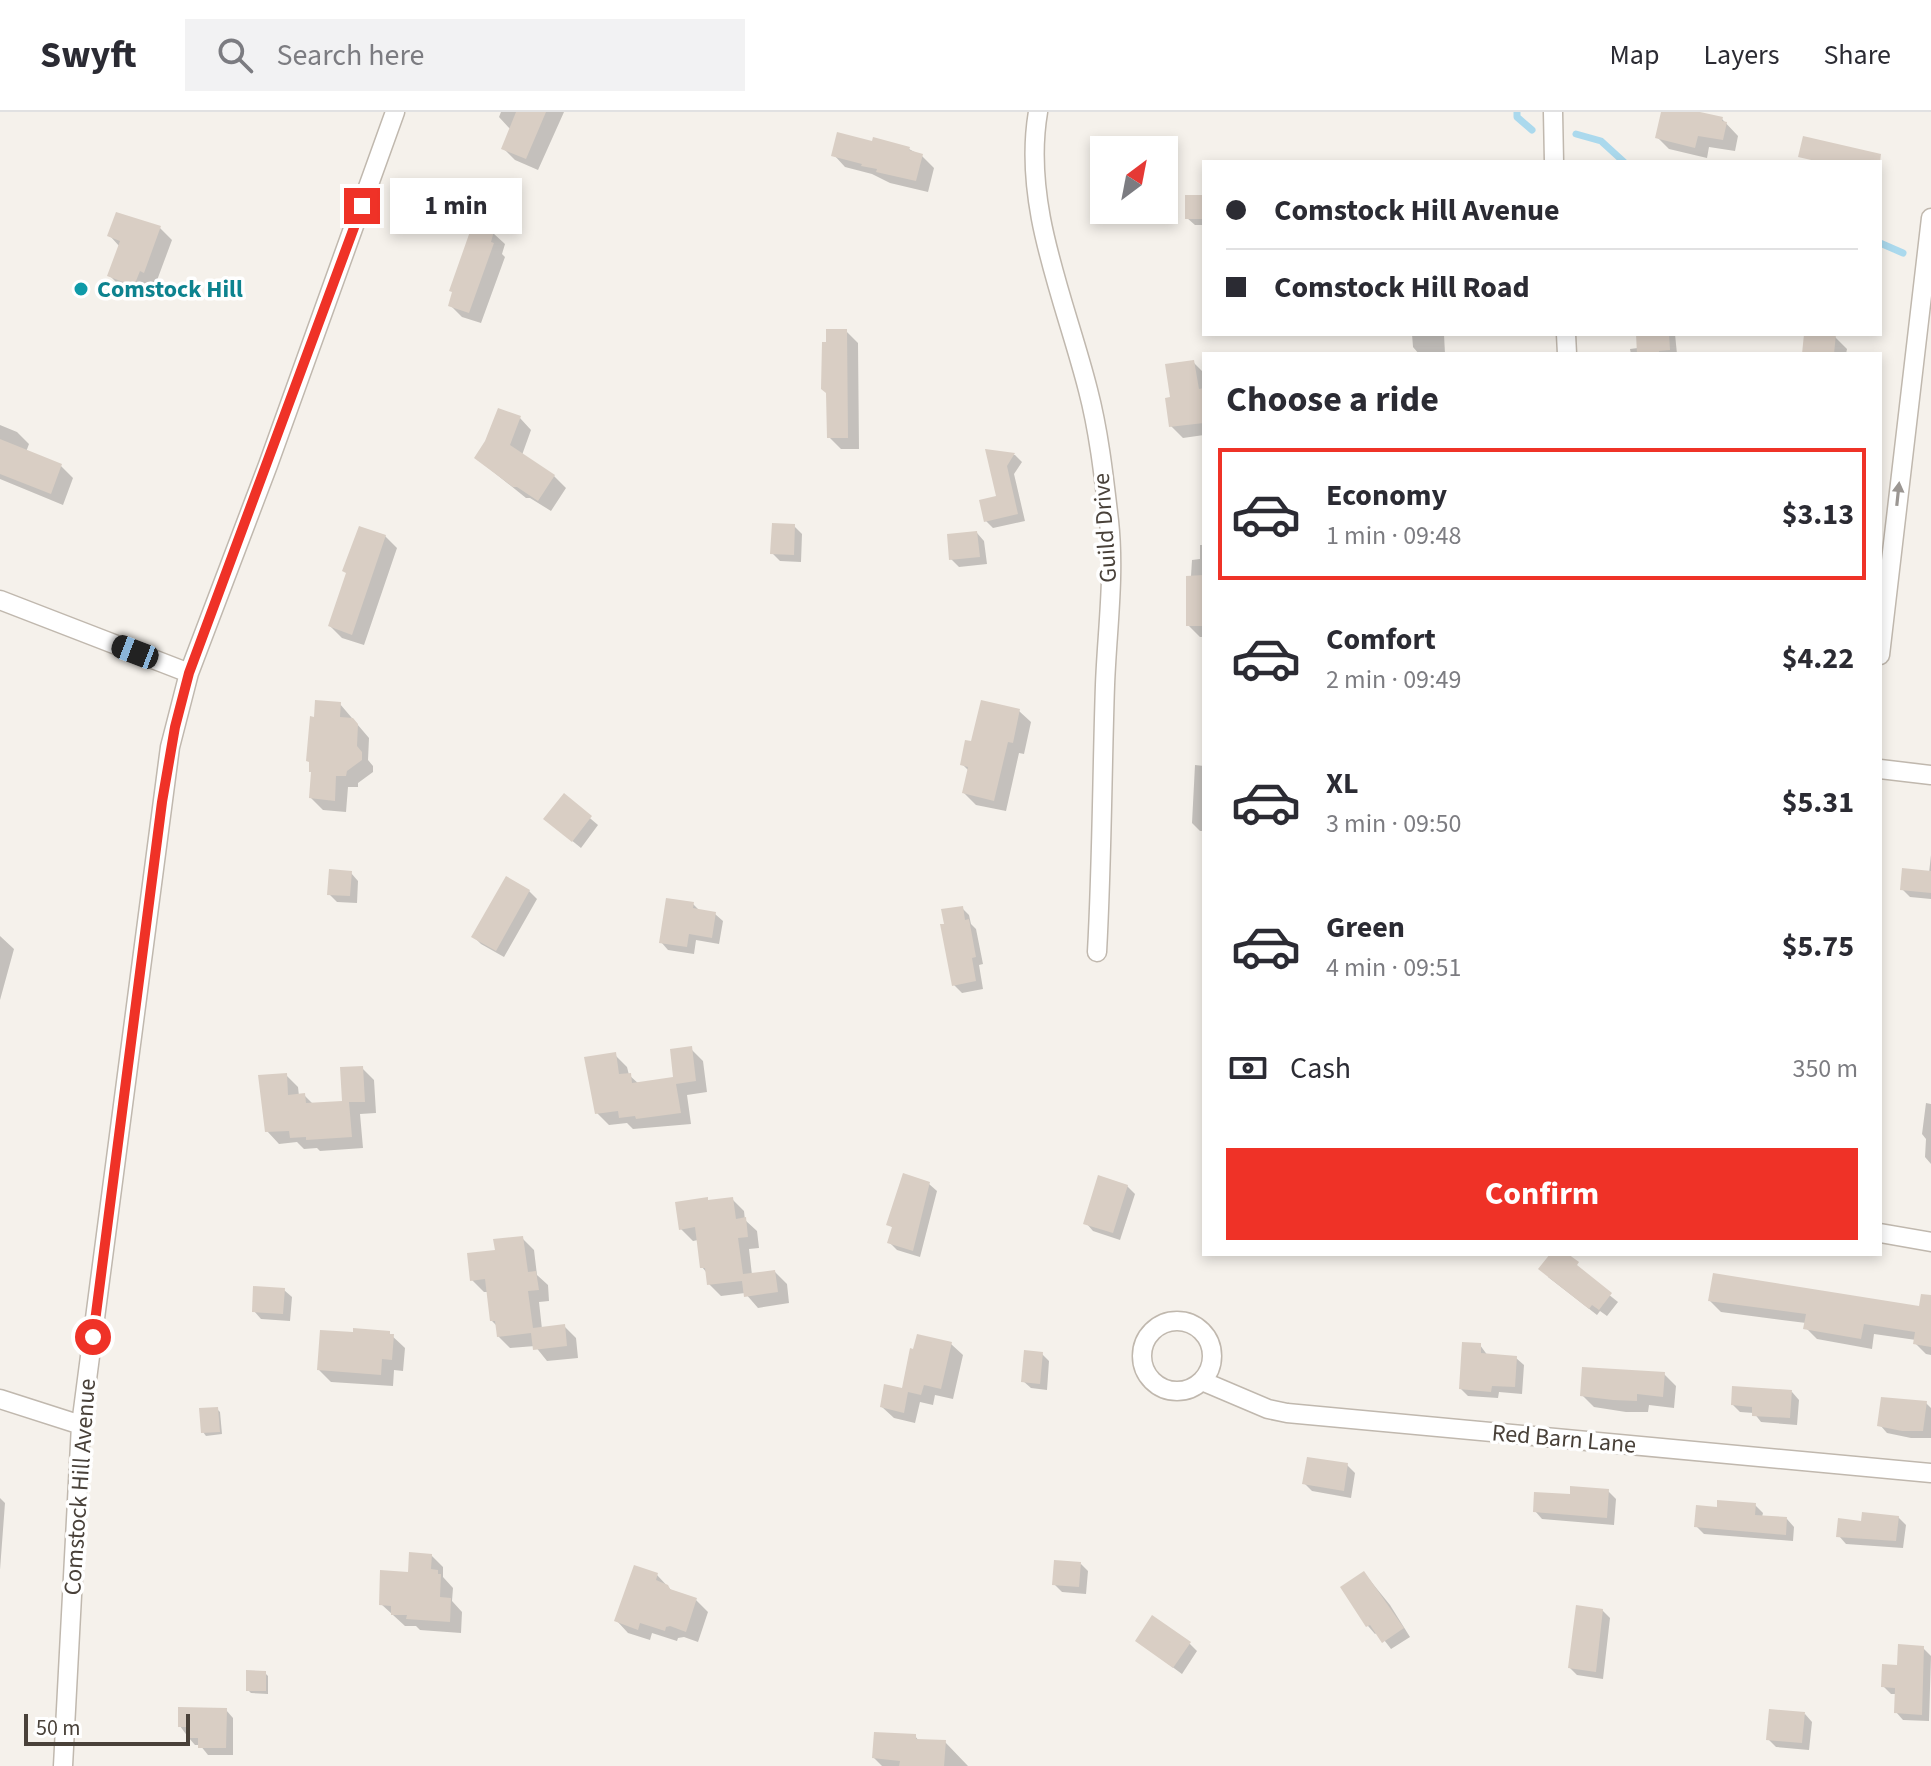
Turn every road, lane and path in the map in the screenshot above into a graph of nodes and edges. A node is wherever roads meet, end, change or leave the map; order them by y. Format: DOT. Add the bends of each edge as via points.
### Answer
graph roads {
  1 [pos="395,112"];
  2 [pos="1038,112"];
  3 [pos="1553,112"];
  4 [pos="1554,160"];
  5 [pos="1931,218"];
  6 [pos="0,600"];
  7 [pos="1882,638"];
  8 [pos="189,673"];
  9 [pos="1882,769"];
  10 [pos="1931,775"];
  11 [pos="1097,952"];
  12 [pos="1882,1233"];
  13 [pos="1931,1242"];
  14 [pos="1202,1381"];
  15 [pos="0,1399"];
  16 [pos="81,1425"];
  17 [pos="1931,1473"];
  18 [pos="63,1766"];
  1 -- 8 [label="street, Comstock Hill Avenue"];
  2 -- 11 [label="street, Guild Drive" via="1032,164 1036,201 1089,393 1109,525"];
  3 -- 4 [label="street"];
  7 -- 5 [label="street, one-way"];
  6 -- 8 [label="street"];
  8 -- 16 [label="street, Comstock Hill Avenue" via="170,747"];
  9 -- 10 [label="street"];
  12 -- 13 [label="street"];
  14 -- 17 [label="street, Red Barn Lane" via="1287,1413"];
  15 -- 16 [label="street"];
  16 -- 18 [label="street, Comstock Hill Avenue"];
}
